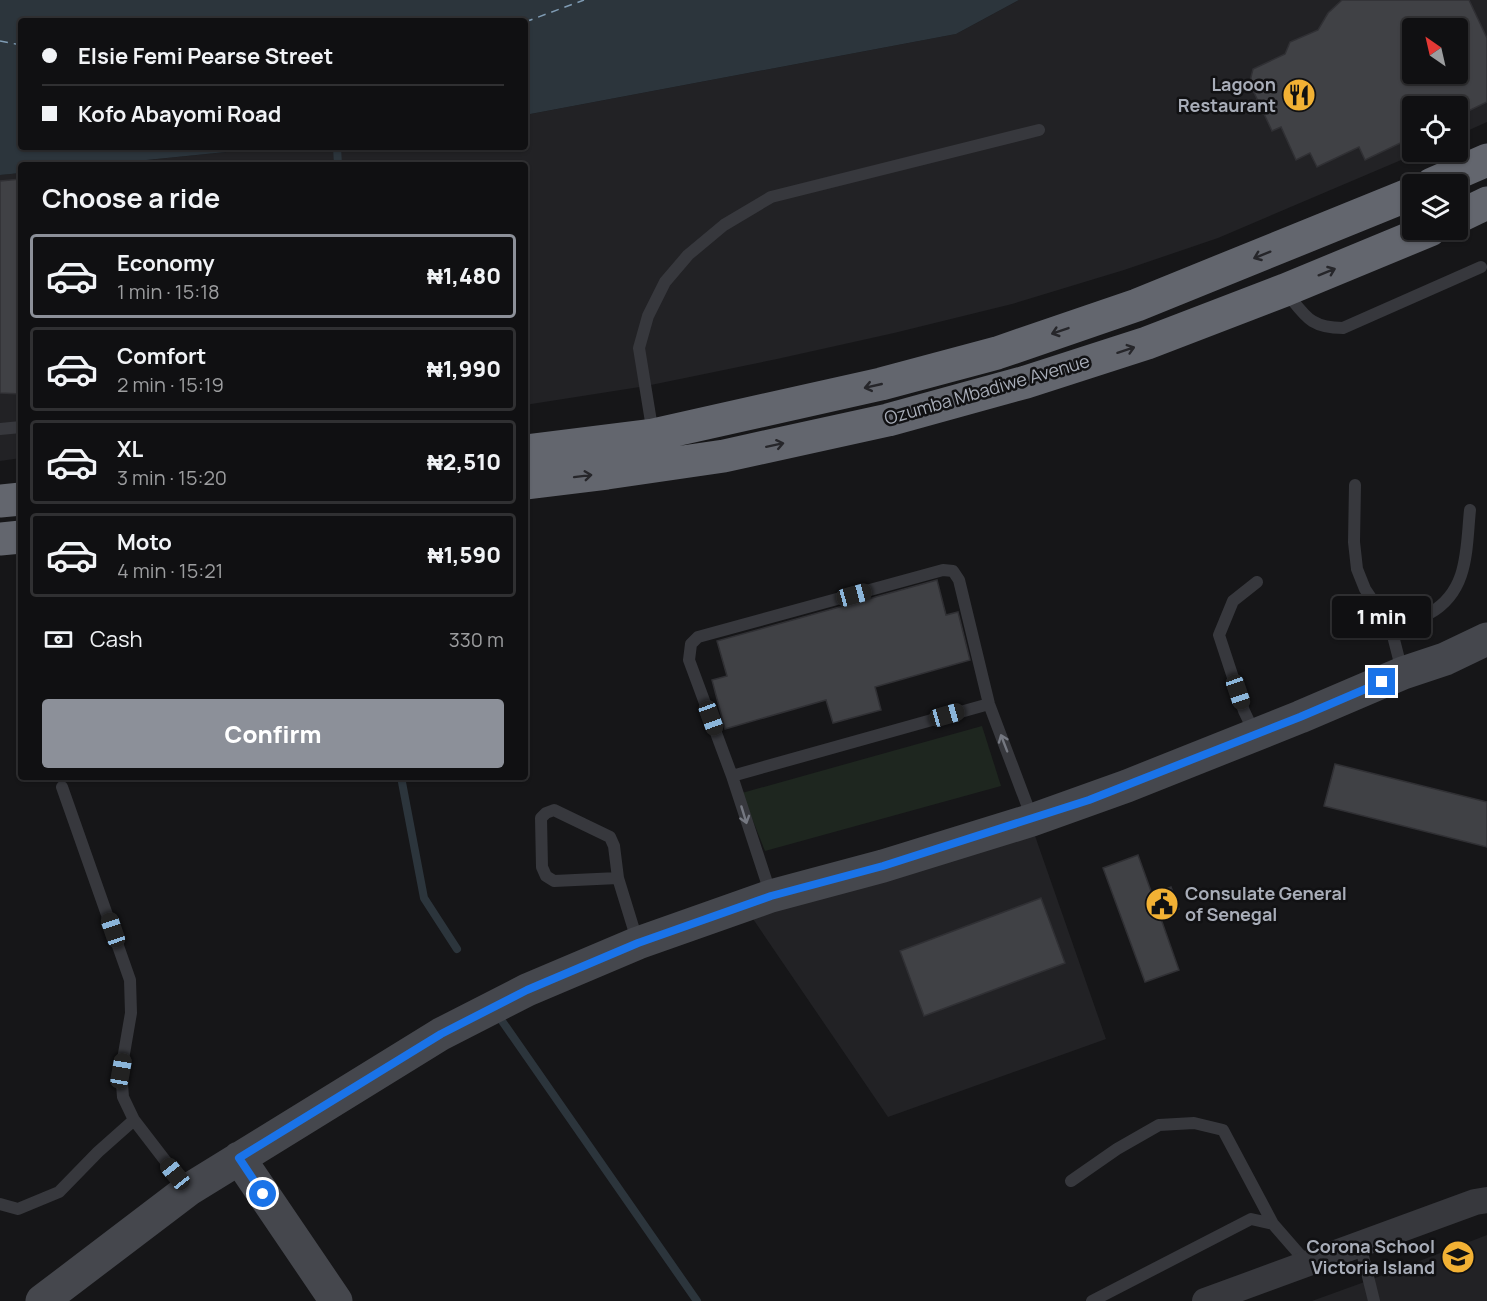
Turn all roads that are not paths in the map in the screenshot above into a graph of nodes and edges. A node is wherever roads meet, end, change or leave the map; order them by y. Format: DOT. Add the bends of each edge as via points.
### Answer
graph roads {
  1 [pos="1039,130"];
  2 [pos="1487,160"];
  3 [pos="1455,174"];
  4 [pos="1402,197"];
  5 [pos="1487,203"];
  6 [pos="1468,212"];
  7 [pos="1406,240"];
  8 [pos="1481,267"];
  9 [pos="1285,290"];
  10 [pos="18,427"];
  11 [pos="0,429"];
  12 [pos="654,435"];
  13 [pos="528,451"];
  14 [pos="528,483"];
  15 [pos="1355,485"];
  16 [pos="18,499"];
  17 [pos="0,501"];
  18 [pos="1470,510"];
  19 [pos="18,537"];
  20 [pos="0,539"];
  21 [pos="1257,582"];
  22 [pos="1391,628"];
  23 [pos="1487,639"];
  24 [pos="1403,673"];
  25 [pos="989,704"];
  26 [pos="1256,735"];
  27 [pos="732,776"];
  28 [pos="62,787"];
  29 [pos="1032,819"];
  30 [pos="618,878"];
  31 [pos="771,896"];
  32 [pos="638,943"];
  33 [pos="134,1120"];
  34 [pos="239,1158"];
  35 [pos="1071,1181"];
  36 [pos="188,1190"];
  37 [pos="1487,1200"];
  38 [pos="0,1204"];
  39 [pos="1273,1224"];
  40 [pos="1360,1244"];
  41 [pos="1307,1263"];
  42 [pos="42,1301"];
  43 [pos="336,1301"];
  44 [pos="1092,1301"];
  45 [pos="1205,1301"];
  46 [pos="1374,1301"];
  1 -- 12 [label="lane" via="771,197 724,225 688,255 665,282 648,315 639,348"];
  2 -- 3 [label="highway"];
  4 -- 12 [label="highway, Ozumba Mbadiwe Avenue, one-way" via="1137,305 997,353 881,384"];
  5 -- 6 [label="highway"];
  9 -- 7 [label="highway, Ozumba Mbadiwe Avenue, one-way"];
  8 -- 9 [label="lane" via="1343,328 1327,328 1309,321"];
  14 -- 9 [label="highway, Ozumba Mbadiwe Avenue, one-way" via="724,456 888,420 1147,343"];
  10 -- 11 [label="lane"];
  12 -- 13 [label="highway, Ozumba Mbadiwe Avenue"];
  15 -- 22 [label="lane" via="1357,569 1365,589"];
  16 -- 17 [label="highway"];
  18 -- 22 [label="lane" via="1460,583 1447,601 1429,614"];
  19 -- 20 [label="highway"];
  21 -- 26 [label="lane" via="1233,601 1219,635"];
  22 -- 24 [label="lane"];
  23 -- 24 [label="street"];
  24 -- 26 [label="street"];
  25 -- 27 [label="lane"];
  25 -- 27 [label="lane" via="959,580 953,571 943,570 698,637 692,644 689,660"];
  29 -- 25 [label="lane, one-way"];
  26 -- 29 [label="street"];
  27 -- 31 [label="lane, one-way"];
  28 -- 33 [label="lane" via="130,980 130,1013 121,1071 123,1097"];
  29 -- 31 [label="street"];
  30 -- 30 [label="lane" via="554,881 546,876 542,867 542,818 546,813 554,810 610,837"];
  30 -- 32 [label="lane"];
  31 -- 32 [label="street"];
  32 -- 34 [label="street" via="527,990 441,1034"];
  33 -- 36 [label="lane"];
  33 -- 38 [label="lane" via="59,1192 18,1209"];
  34 -- 36 [label="street"];
  34 -- 43 [label="street"];
  35 -- 39 [label="lane" via="1159,1125 1194,1123 1223,1130"];
  36 -- 42 [label="street"];
  37 -- 40 [label="street"];
  39 -- 41 [label="lane"];
  39 -- 44 [label="lane" via="1251,1220"];
  40 -- 41 [label="street"];
  40 -- 46 [label="lane"];
  41 -- 45 [label="street" via="1251,1288"];
}
